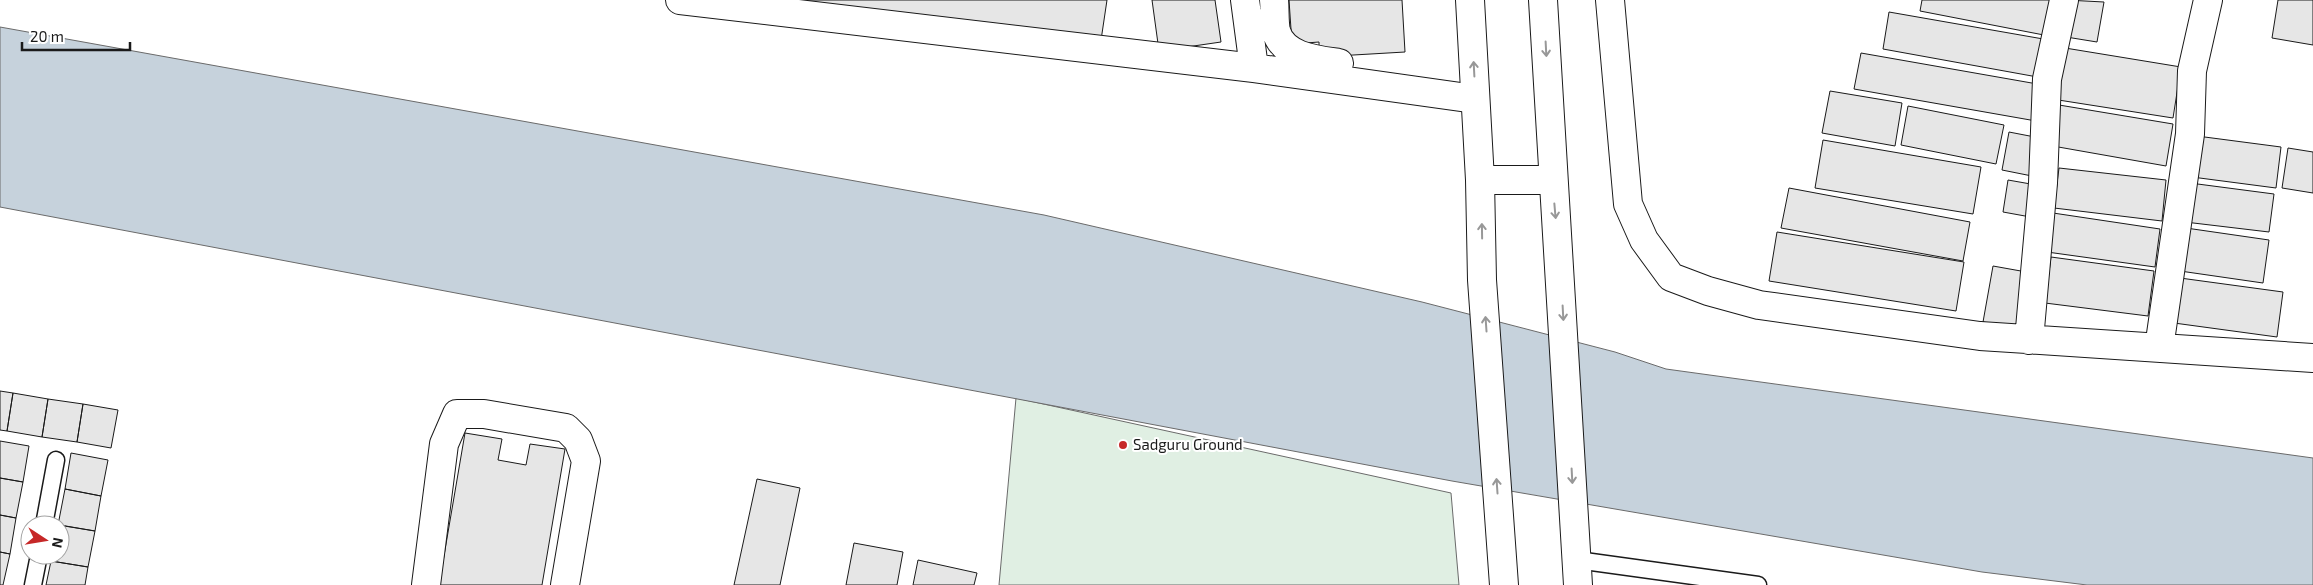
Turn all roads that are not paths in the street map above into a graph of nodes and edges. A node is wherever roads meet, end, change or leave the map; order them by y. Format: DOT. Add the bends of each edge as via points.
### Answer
graph roads {
  1 [pos="680,0"];
  2 [pos="1245,0"];
  3 [pos="1274,0"];
  4 [pos="1470,0"];
  5 [pos="1543,0"];
  6 [pos="1610,0"];
  7 [pos="2064,0"];
  8 [pos="2208,0"];
  9 [pos="1254,68"];
  10 [pos="1371,68"];
  11 [pos="1476,99"];
  12 [pos="1480,180"];
  13 [pos="1553,180"];
  14 [pos="2029,340"];
  15 [pos="2159,348"];
  16 [pos="2313,358"];
  17 [pos="56,460"];
  18 [pos="46,515"];
  19 [pos="37,565"];
  20 [pos="1577,573"];
  21 [pos="33,585"];
  22 [pos="426,585"];
  23 [pos="565,585"];
  24 [pos="1504,585"];
  25 [pos="1758,585"];
  1 -- 9 [label="street"];
  2 -- 9 [label="street"];
  3 -- 10 [label="street" via="1276,32 1284,46 1310,60"];
  11 -- 4 [label="street, one-way"];
  5 -- 13 [label="street, one-way"];
  6 -- 14 [label="street" via="1628,204 1644,240 1671,277 1759,305"];
  7 -- 14 [label="street" via="2047,79 2043,183"];
  8 -- 15 [label="street" via="2192,71 2190,134"];
  9 -- 11 [label="street"];
  11 -- 12 [label="street"];
  12 -- 13 [label="street"];
  24 -- 12 [label="street, one-way" via="1482,280"];
  13 -- 20 [label="street, one-way"];
  14 -- 15 [label="street"];
  15 -- 16 [label="street"];
  17 -- 18 [label="lane"];
  19 -- 21 [label="lane"];
  20 -- 25 [label="lane"];
  22 -- 23 [label="street" via="444,444 457,414 484,414 566,428 578,440 586,461"];
}
